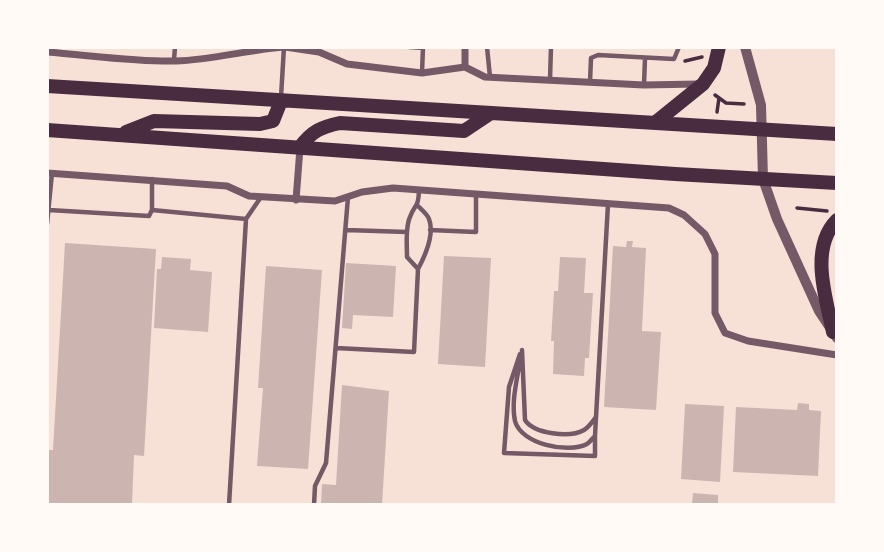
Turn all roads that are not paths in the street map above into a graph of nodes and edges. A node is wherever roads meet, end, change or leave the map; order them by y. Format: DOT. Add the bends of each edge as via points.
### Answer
graph roads {
  1 [pos="175,47"];
  2 [pos="284,47"];
  3 [pos="409,47"];
  4 [pos="465,47"];
  5 [pos="487,47"];
  6 [pos="551,47"];
  7 [pos="679,47"];
  8 [pos="745,47"];
  9 [pos="423,48"];
  10 [pos="713,51"];
  11 [pos="47,52"];
  12 [pos="645,58"];
  13 [pos="174,61"];
  14 [pos="464,67"];
  15 [pos="422,73"];
  16 [pos="490,77"];
  17 [pos="550,81"];
  18 [pos="590,82"];
  19 [pos="643,85"];
  20 [pos="47,86"];
  21 [pos="706,88"];
  22 [pos="281,101"];
  23 [pos="491,113"];
  24 [pos="656,122"];
  25 [pos="47,130"];
  26 [pos="762,130"];
  27 [pos="121,134"];
  28 [pos="837,134"];
  29 [pos="300,147"];
  30 [pos="50,173"];
  31 [pos="152,179"];
  32 [pos="763,179"];
  33 [pos="837,183"];
  34 [pos="419,190"];
  35 [pos="476,195"];
  36 [pos="261,197"];
  37 [pos="349,197"];
  38 [pos="296,200"];
  39 [pos="608,204"];
  40 [pos="418,206"];
  41 [pos="49,210"];
  42 [pos="152,210"];
  43 [pos="835,216"];
  44 [pos="246,219"];
  45 [pos="47,225"];
  46 [pos="346,230"];
  47 [pos="430,230"];
  48 [pos="407,232"];
  49 [pos="418,269"];
  50 [pos="835,335"];
  51 [pos="336,348"];
  52 [pos="522,350"];
  53 [pos="837,355"];
  54 [pos="596,417"];
  55 [pos="595,436"];
  56 [pos="229,505"];
  57 [pos="314,505"];
  1 -- 13 [label="lane"];
  2 -- 13 [label="street"];
  2 -- 15 [label="street" via="319,52 347,64"];
  2 -- 22 [label="lane"];
  3 -- 9 [label="lane"];
  4 -- 14 [label="street"];
  5 -- 16 [label="lane"];
  6 -- 17 [label="lane"];
  7 -- 12 [label="lane" via="674,59"];
  8 -- 26 [label="street" via="761,105"];
  9 -- 15 [label="lane"];
  10 -- 21 [label="main road" via="714,68"];
  11 -- 13 [label="street"];
  12 -- 18 [label="lane" via="591,58"];
  12 -- 19 [label="lane"];
  14 -- 15 [label="street"];
  14 -- 16 [label="street"];
  16 -- 17 [label="street"];
  17 -- 18 [label="street"];
  18 -- 19 [label="street"];
  19 -- 21 [label="street"];
  20 -- 22 [label="main road"];
  21 -- 24 [label="main road"];
  22 -- 23 [label="main road"];
  22 -- 27 [label="main road" via="273,121 260,124 154,121"];
  23 -- 24 [label="main road"];
  23 -- 29 [label="main road" via="464,131 340,123 320,127"];
  24 -- 26 [label="main road"];
  25 -- 27 [label="main road"];
  26 -- 28 [label="main road"];
  26 -- 32 [label="street"];
  27 -- 29 [label="main road"];
  29 -- 32 [label="main road"];
  29 -- 38 [label="street"];
  30 -- 31 [label="street"];
  30 -- 41 [label="lane"];
  31 -- 36 [label="street" via="227,186"];
  31 -- 42 [label="lane"];
  32 -- 33 [label="main road"];
  32 -- 50 [label="street" via="776,219"];
  34 -- 35 [label="street"];
  34 -- 37 [label="street" via="393,188"];
  34 -- 40 [label="lane"];
  35 -- 39 [label="street"];
  35 -- 47 [label="lane" via="476,232"];
  36 -- 38 [label="street"];
  36 -- 44 [label="lane"];
  37 -- 38 [label="street"];
  37 -- 46 [label="lane"];
  39 -- 53 [label="street" via="669,208 705,234 715,254 715,313 725,332 748,341"];
  39 -- 54 [label="lane"];
  40 -- 47 [label="lane" via="429,218"];
  40 -- 48 [label="lane" via="410,215"];
  41 -- 42 [label="lane" via="149,216"];
  41 -- 45 [label="lane"];
  42 -- 44 [label="lane"];
  43 -- 50 [label="main road" via="822,252 822,283"];
  44 -- 56 [label="lane"];
  46 -- 48 [label="lane"];
  46 -- 51 [label="lane"];
  47 -- 49 [label="lane" via="427,253"];
  48 -- 49 [label="lane" via="407,257"];
  49 -- 51 [label="lane" via="414,352"];
  51 -- 57 [label="lane" via="326,463 315,486"];
  52 -- 54 [label="lane" via="525,421 530,428 577,433"];
  52 -- 55 [label="lane" via="515,395 515,421 521,433 552,446 573,447 587,444"];
  52 -- 55 [label="lane" via="509,387 504,453 595,456"];
  54 -- 55 [label="lane"];
}
